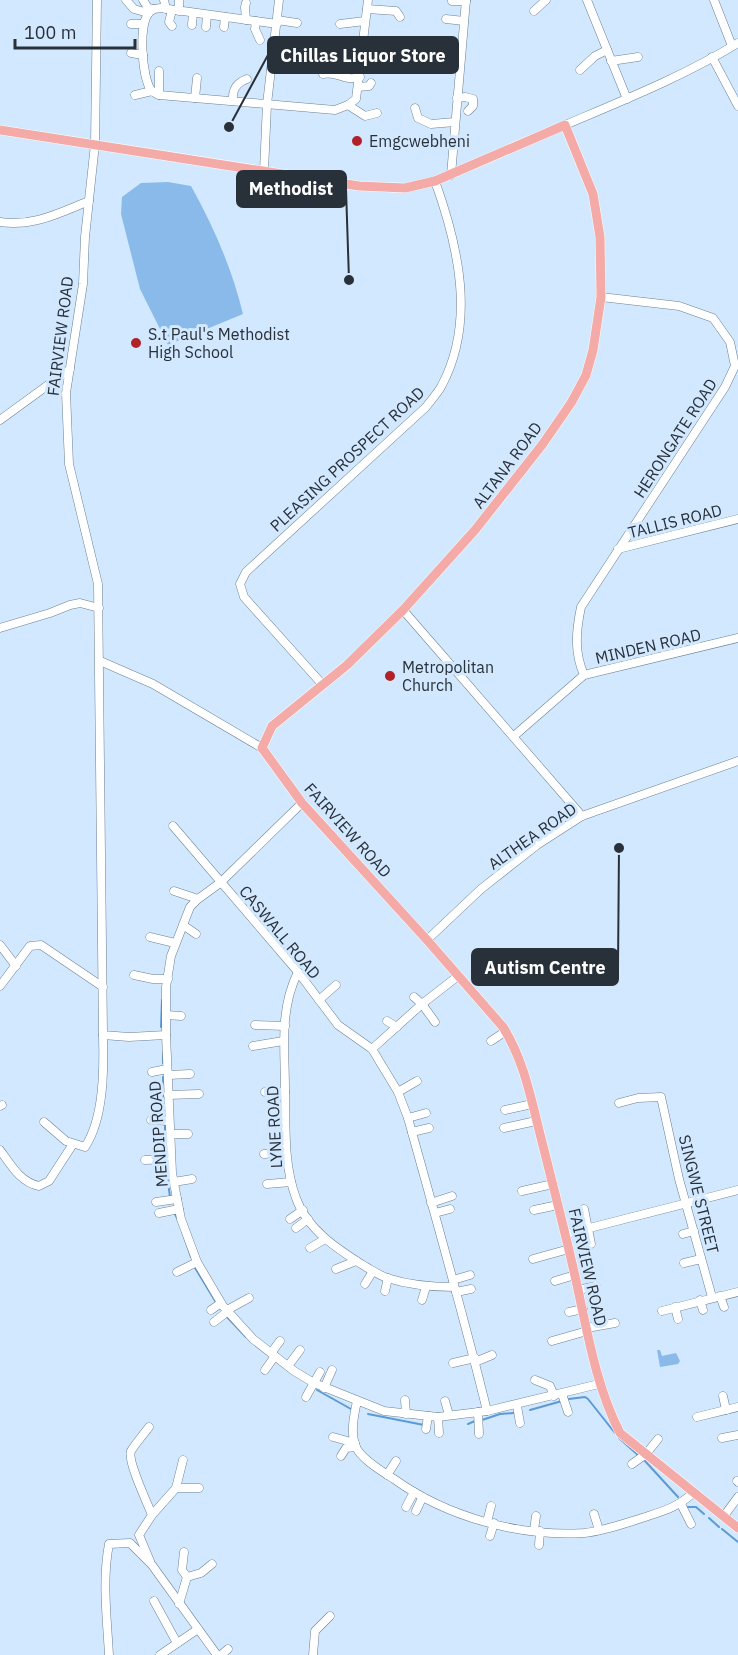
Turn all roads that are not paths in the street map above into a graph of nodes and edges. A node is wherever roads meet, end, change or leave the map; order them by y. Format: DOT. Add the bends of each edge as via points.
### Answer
graph roads {
  1 [pos="97,0"];
  2 [pos="126,0"];
  3 [pos="143,0"];
  4 [pos="164,0"];
  5 [pos="179,0"];
  6 [pos="279,0"];
  7 [pos="546,0"];
  8 [pos="587,0"];
  9 [pos="714,0"];
  10 [pos="452,1"];
  11 [pos="466,1"];
  12 [pos="246,3"];
  13 [pos="367,4"];
  14 [pos="173,10"];
  15 [pos="150,11"];
  16 [pos="534,11"];
  17 [pos="193,13"];
  18 [pos="207,15"];
  19 [pos="400,16"];
  20 [pos="225,17"];
  21 [pos="446,19"];
  22 [pos="246,20"];
  23 [pos="256,21"];
  24 [pos="365,21"];
  25 [pos="464,21"];
  26 [pos="277,22"];
  27 [pos="297,23"];
  28 [pos="131,24"];
  29 [pos="142,24"];
  30 [pos="340,24"];
  31 [pos="192,25"];
  32 [pos="172,26"];
  33 [pos="206,27"];
  34 [pos="224,27"];
  35 [pos="260,40"];
  36 [pos="274,44"];
  37 [pos="735,44"];
  38 [pos="289,46"];
  39 [pos="607,50"];
  40 [pos="131,54"];
  41 [pos="143,55"];
  42 [pos="638,57"];
  43 [pos="712,57"];
  44 [pos="273,59"];
  45 [pos="289,60"];
  46 [pos="611,61"];
  47 [pos="335,69"];
  48 [pos="580,70"];
  49 [pos="159,71"];
  50 [pos="360,73"];
  51 [pos="323,74"];
  52 [pos="197,78"];
  53 [pos="247,79"];
  54 [pos="371,83"];
  55 [pos="358,87"];
  56 [pos="155,93"];
  57 [pos="135,95"];
  58 [pos="195,98"];
  59 [pos="457,98"];
  60 [pos="627,99"];
  61 [pos="233,101"];
  62 [pos="267,104"];
  63 [pos="348,105"];
  64 [pos="738,106"];
  65 [pos="415,108"];
  66 [pos="468,111"];
  67 [pos="377,113"];
  68 [pos="455,122"];
  69 [pos="565,124"];
  70 [pos="0,130"];
  71 [pos="95,144"];
  72 [pos="264,171"];
  73 [pos="451,175"];
  74 [pos="435,181"];
  75 [pos="88,201"];
  76 [pos="0,222"];
  77 [pos="601,297"];
  78 [pos="70,369"];
  79 [pos="0,420"];
  80 [pos="738,519"];
  81 [pos="618,549"];
  82 [pos="99,608"];
  83 [pos="403,610"];
  84 [pos="0,628"];
  85 [pos="738,638"];
  86 [pos="100,661"];
  87 [pos="584,675"];
  88 [pos="322,684"];
  89 [pos="514,736"];
  90 [pos="262,748"];
  91 [pos="738,761"];
  92 [pos="302,803"];
  93 [pos="582,816"];
  94 [pos="173,826"];
  95 [pos="220,883"];
  96 [pos="174,891"];
  97 [pos="198,899"];
  98 [pos="183,925"];
  99 [pos="196,934"];
  100 [pos="150,937"];
  101 [pos="428,940"];
  102 [pos="175,943"];
  103 [pos="0,945"];
  104 [pos="16,966"];
  105 [pos="298,972"];
  106 [pos="134,975"];
  107 [pos="458,976"];
  108 [pos="168,979"];
  109 [pos="336,985"];
  110 [pos="0,986"];
  111 [pos="103,987"];
  112 [pos="414,998"];
  113 [pos="319,1000"];
  114 [pos="422,1004"];
  115 [pos="166,1015"];
  116 [pos="182,1016"];
  117 [pos="387,1020"];
  118 [pos="435,1022"];
  119 [pos="255,1025"];
  120 [pos="285,1026"];
  121 [pos="398,1027"];
  122 [pos="506,1031"];
  123 [pos="103,1035"];
  124 [pos="166,1035"];
  125 [pos="283,1041"];
  126 [pos="491,1041"];
  127 [pos="253,1046"];
  128 [pos="372,1049"];
  129 [pos="152,1072"];
  130 [pos="168,1072"];
  131 [pos="189,1074"];
  132 [pos="417,1081"];
  133 [pos="265,1092"];
  134 [pos="285,1092"];
  135 [pos="398,1092"];
  136 [pos="198,1094"];
  137 [pos="168,1095"];
  138 [pos="619,1103"];
  139 [pos="532,1104"];
  140 [pos="505,1110"];
  141 [pos="426,1113"];
  142 [pos="408,1118"];
  143 [pos="151,1120"];
  144 [pos="169,1120"];
  145 [pos="536,1121"];
  146 [pos="44,1122"];
  147 [pos="429,1128"];
  148 [pos="504,1128"];
  149 [pos="412,1132"];
  150 [pos="169,1134"];
  151 [pos="188,1134"];
  152 [pos="73,1144"];
  153 [pos="0,1150"];
  154 [pos="286,1152"];
  155 [pos="264,1154"];
  156 [pos="171,1158"];
  157 [pos="145,1160"];
  158 [pos="192,1179"];
  159 [pos="174,1182"];
  160 [pos="291,1182"];
  161 [pos="267,1184"];
  162 [pos="553,1184"];
  163 [pos="738,1190"];
  164 [pos="522,1191"];
  165 [pos="452,1196"];
  166 [pos="177,1199"];
  167 [pos="156,1202"];
  168 [pos="432,1203"];
  169 [pos="686,1204"];
  170 [pos="558,1205"];
  171 [pos="179,1209"];
  172 [pos="450,1209"];
  173 [pos="534,1209"];
  174 [pos="584,1209"];
  175 [pos="303,1210"];
  176 [pos="159,1213"];
  177 [pos="435,1213"];
  178 [pos="290,1219"];
  179 [pos="308,1220"];
  180 [pos="296,1228"];
  181 [pos="588,1228"];
  182 [pos="694,1232"];
  183 [pos="566,1234"];
  184 [pos="683,1234"];
  185 [pos="325,1239"];
  186 [pos="591,1244"];
  187 [pos="310,1248"];
  188 [pos="569,1249"];
  189 [pos="533,1259"];
  190 [pos="701,1259"];
  191 [pos="356,1261"];
  192 [pos="196,1262"];
  193 [pos="684,1263"];
  194 [pos="336,1269"];
  195 [pos="704,1270"];
  196 [pos="373,1271"];
  197 [pos="177,1272"];
  198 [pos="694,1273"];
  199 [pos="470,1275"];
  200 [pos="575,1275"];
  201 [pos="388,1278"];
  202 [pos="555,1281"];
  203 [pos="365,1284"];
  204 [pos="454,1286"];
  205 [pos="596,1286"];
  206 [pos="426,1287"];
  207 [pos="471,1289"];
  208 [pos="578,1290"];
  209 [pos="385,1291"];
  210 [pos="738,1292"];
  211 [pos="720,1296"];
  212 [pos="249,1298"];
  213 [pos="711,1298"];
  214 [pos="422,1300"];
  215 [pos="700,1300"];
  216 [pos="221,1303"];
  217 [pos="724,1306"];
  218 [pos="675,1307"];
  219 [pos="583,1309"];
  220 [pos="211,1310"];
  221 [pos="227,1310"];
  222 [pos="703,1310"];
  223 [pos="662,1311"];
  224 [pos="569,1312"];
  225 [pos="678,1319"];
  226 [pos="214,1322"];
  227 [pos="615,1323"];
  228 [pos="587,1329"];
  229 [pos="280,1341"];
  230 [pos="552,1341"];
  231 [pos="300,1350"];
  232 [pos="273,1354"];
  233 [pos="492,1355"];
  234 [pos="475,1360"];
  235 [pos="453,1363"];
  236 [pos="288,1366"];
  237 [pos="265,1370"];
  238 [pos="332,1370"];
  239 [pos="320,1372"];
  240 [pos="536,1380"];
  241 [pos="314,1383"];
  242 [pos="599,1384"];
  243 [pos="324,1388"];
  244 [pos="558,1395"];
  245 [pos="723,1395"];
  246 [pos="306,1397"];
  247 [pos="405,1400"];
  248 [pos="357,1401"];
  249 [pos="445,1401"];
  250 [pos="517,1406"];
  251 [pos="738,1407"];
  252 [pos="726,1410"];
  253 [pos="487,1411"];
  254 [pos="478,1412"];
  255 [pos="568,1412"];
  256 [pos="405,1413"];
  257 [pos="700,1413"];
  258 [pos="449,1415"];
  259 [pos="429,1416"];
  260 [pos="438,1417"];
  261 [pos="520,1422"];
  262 [pos="148,1427"];
  263 [pos="426,1429"];
  264 [pos="439,1433"];
  265 [pos="479,1434"];
  266 [pos="738,1435"];
  267 [pos="333,1437"];
  268 [pos="722,1438"];
  269 [pos="658,1439"];
  270 [pos="356,1445"];
  271 [pos="645,1454"];
  272 [pos="341,1456"];
  273 [pos="183,1460"];
  274 [pos="396,1461"];
  275 [pos="632,1464"];
  276 [pos="387,1475"];
  277 [pos="176,1488"];
  278 [pos="199,1488"];
  279 [pos="414,1492"];
  280 [pos="694,1492"];
  281 [pos="738,1497"];
  282 [pos="422,1498"];
  283 [pos="681,1504"];
  284 [pos="491,1506"];
  285 [pos="406,1507"];
  286 [pos="416,1511"];
  287 [pos="594,1514"];
  288 [pos="152,1515"];
  289 [pos="536,1516"];
  290 [pos="724,1516"];
  291 [pos="491,1523"];
  292 [pos="692,1524"];
  293 [pos="738,1528"];
  294 [pos="537,1530"];
  295 [pos="599,1530"];
  296 [pos="490,1536"];
  297 [pos="539,1545"];
  298 [pos="184,1552"];
  299 [pos="212,1564"];
  300 [pos="152,1565"];
  301 [pos="186,1577"];
  302 [pos="154,1601"];
  303 [pos="179,1604"];
  304 [pos="330,1616"];
  305 [pos="198,1629"];
  306 [pos="177,1643"];
  307 [pos="222,1653"];
  308 [pos="161,1654"];
  309 [pos="109,1655"];
  310 [pos="313,1655"];
  1 -- 71 [label="street, FAIRVIEW ROAD"];
  2 -- 15 [label="street" via="134,9"];
  3 -- 15 [label="street"];
  4 -- 14 [label="street"];
  5 -- 14 [label="street"];
  6 -- 26 [label="street"];
  7 -- 16 [label="street"];
  8 -- 39 [label="street"];
  9 -- 37 [label="street"];
  10 -- 11 [label="street"];
  11 -- 25 [label="street"];
  12 -- 22 [label="street"];
  13 -- 19 [label="street" via="396,11"];
  13 -- 24 [label="street"];
  14 -- 15 [label="street"];
  14 -- 17 [label="street"];
  14 -- 32 [label="street" via="169,22"];
  15 -- 29 [label="street"];
  17 -- 18 [label="street"];
  17 -- 31 [label="street"];
  18 -- 20 [label="street"];
  18 -- 33 [label="street"];
  20 -- 22 [label="street"];
  20 -- 34 [label="street"];
  21 -- 25 [label="street"];
  22 -- 23 [label="street"];
  23 -- 26 [label="street"];
  23 -- 35 [label="street"];
  24 -- 30 [label="street"];
  24 -- 50 [label="street"];
  25 -- 59 [label="street"];
  26 -- 27 [label="street"];
  26 -- 36 [label="street"];
  28 -- 29 [label="street"];
  29 -- 41 [label="street"];
  36 -- 38 [label="street"];
  36 -- 44 [label="street"];
  37 -- 43 [label="street"];
  39 -- 46 [label="street"];
  39 -- 48 [label="street"];
  40 -- 41 [label="street"];
  41 -- 56 [label="street" via="145,78"];
  42 -- 46 [label="street"];
  43 -- 60 [label="street"];
  43 -- 64 [label="street"];
  44 -- 45 [label="street"];
  44 -- 62 [label="street"];
  46 -- 60 [label="street"];
  47 -- 50 [label="street"];
  49 -- 56 [label="street"];
  50 -- 51 [label="street" via="349,78"];
  50 -- 55 [label="street"];
  52 -- 58 [label="street"];
  53 -- 61 [label="street" via="237,85"];
  54 -- 55 [label="street"];
  55 -- 63 [label="street" via="356,99"];
  56 -- 57 [label="street"];
  56 -- 58 [label="street"];
  58 -- 61 [label="street"];
  59 -- 66 [label="street" via="472,99 473,106"];
  59 -- 68 [label="street"];
  60 -- 69 [label="street"];
  61 -- 62 [label="street"];
  62 -- 63 [label="street" via="335,110"];
  62 -- 72 [label="street"];
  63 -- 67 [label="street" via="365,116"];
  65 -- 68 [label="street" via="418,118 431,124"];
  68 -- 73 [label="street"];
  69 -- 73 [label="main road"];
  69 -- 77 [label="main road, ALTANA ROAD" via="593,194 600,237"];
  70 -- 71 [label="main road"];
  71 -- 72 [label="main road"];
  71 -- 75 [label="street, FAIRVIEW ROAD"];
  72 -- 74 [label="main road" via="384,188"];
  73 -- 74 [label="main road"];
  74 -- 88 [label="street, PLEASING PROSPECT ROAD" via="449,220 462,301 460,331 442,386 426,407 246,572 240,584 244,597"];
  75 -- 76 [label="street" via="37,222"];
  75 -- 78 [label="street, FAIRVIEW ROAD" via="83,284"];
  77 -- 81 [label="street, HERONGATE ROAD" via="679,306 713,318 730,342 735,366"];
  77 -- 83 [label="main road, ALTANA ROAD" via="586,375 571,403 495,506"];
  78 -- 79 [label="street"];
  78 -- 82 [label="street, FAIRVIEW ROAD" via="66,393 69,464 96,567"];
  80 -- 81 [label="street, TALLIS ROAD"];
  81 -- 87 [label="street, HERONGATE ROAD" via="581,607 576,634"];
  82 -- 84 [label="street" via="80,603 70,605"];
  82 -- 86 [label="street, FAIRVIEW ROAD"];
  83 -- 88 [label="main road, ALTANA ROAD"];
  83 -- 89 [label="street"];
  85 -- 87 [label="street, MINDEN ROAD"];
  86 -- 90 [label="street, FAIRVIEW ROAD" via="153,684"];
  86 -- 111 [label="street"];
  87 -- 89 [label="street, MINDEN ROAD"];
  88 -- 90 [label="main road, ALTANA ROAD" via="272,726"];
  89 -- 93 [label="street"];
  90 -- 92 [label="main road, FAIRVIEW ROAD"];
  91 -- 93 [label="street, ALTHEA ROAD"];
  92 -- 95 [label="street, MENDIP ROAD"];
  92 -- 101 [label="main road, FAIRVIEW ROAD"];
  93 -- 101 [label="street, ALTHEA ROAD" via="481,889"];
  94 -- 95 [label="street, CASWALL ROAD"];
  95 -- 97 [label="street, MENDIP ROAD"];
  95 -- 105 [label="street, CASWALL ROAD"];
  96 -- 97 [label="street"];
  97 -- 98 [label="street, MENDIP ROAD"];
  98 -- 99 [label="street"];
  98 -- 102 [label="street, MENDIP ROAD"];
  100 -- 102 [label="street"];
  101 -- 107 [label="main road, FAIRVIEW ROAD"];
  102 -- 108 [label="street, MENDIP ROAD"];
  103 -- 104 [label="street"];
  104 -- 110 [label="street"];
  104 -- 111 [label="street" via="30,946 41,945"];
  105 -- 113 [label="street, CASWALL ROAD"];
  105 -- 120 [label="street, LYNE ROAD" via="289,991"];
  106 -- 108 [label="street"];
  107 -- 114 [label="street"];
  107 -- 122 [label="main road, FAIRVIEW ROAD"];
  108 -- 115 [label="street, MENDIP ROAD"];
  109 -- 113 [label="street"];
  111 -- 123 [label="street"];
  112 -- 114 [label="street"];
  113 -- 128 [label="street, CASWALL ROAD" via="338,1025"];
  114 -- 118 [label="street"];
  114 -- 121 [label="street"];
  115 -- 116 [label="street"];
  115 -- 124 [label="street, MENDIP ROAD"];
  117 -- 121 [label="street"];
  119 -- 120 [label="street"];
  120 -- 125 [label="street, LYNE ROAD"];
  121 -- 128 [label="street"];
  122 -- 126 [label="street"];
  122 -- 139 [label="main road, FAIRVIEW ROAD" via="524,1069"];
  123 -- 124 [label="street"];
  123 -- 152 [label="street" via="98,1118 85,1147"];
  124 -- 130 [label="street, MENDIP ROAD"];
  125 -- 127 [label="street"];
  125 -- 134 [label="street, LYNE ROAD"];
  128 -- 135 [label="street"];
  129 -- 130 [label="street"];
  130 -- 131 [label="street"];
  130 -- 137 [label="street, MENDIP ROAD"];
  132 -- 135 [label="street"];
  133 -- 134 [label="street"];
  134 -- 154 [label="street, LYNE ROAD"];
  135 -- 142 [label="street"];
  136 -- 137 [label="street"];
  137 -- 144 [label="street, MENDIP ROAD"];
  138 -- 169 [label="street, SINGWE STREET" via="661,1097"];
  139 -- 140 [label="street"];
  139 -- 145 [label="main road, FAIRVIEW ROAD"];
  141 -- 142 [label="street"];
  142 -- 149 [label="street"];
  143 -- 144 [label="street"];
  144 -- 150 [label="street, MENDIP ROAD"];
  145 -- 148 [label="street"];
  145 -- 162 [label="main road, FAIRVIEW ROAD"];
  146 -- 152 [label="street"];
  147 -- 149 [label="street"];
  149 -- 168 [label="street"];
  150 -- 151 [label="street"];
  150 -- 156 [label="street, MENDIP ROAD"];
  152 -- 153 [label="street" via="49,1181 39,1186 29,1184"];
  154 -- 155 [label="street"];
  154 -- 160 [label="street, LYNE ROAD"];
  156 -- 157 [label="street"];
  156 -- 159 [label="street, MENDIP ROAD"];
  158 -- 159 [label="street"];
  159 -- 166 [label="street, MENDIP ROAD"];
  160 -- 161 [label="street"];
  160 -- 175 [label="street, LYNE ROAD"];
  162 -- 164 [label="street"];
  162 -- 170 [label="main road, FAIRVIEW ROAD"];
  163 -- 169 [label="street"];
  165 -- 168 [label="street"];
  166 -- 167 [label="street"];
  166 -- 171 [label="street, MENDIP ROAD"];
  168 -- 177 [label="street"];
  169 -- 181 [label="street"];
  169 -- 182 [label="street, SINGWE STREET"];
  170 -- 173 [label="street"];
  170 -- 183 [label="main road, FAIRVIEW ROAD"];
  171 -- 176 [label="street"];
  171 -- 192 [label="street, MENDIP ROAD"];
  172 -- 177 [label="street"];
  174 -- 181 [label="street"];
  175 -- 178 [label="street"];
  175 -- 179 [label="street, LYNE ROAD"];
  177 -- 204 [label="street"];
  179 -- 180 [label="street"];
  179 -- 185 [label="street, LYNE ROAD"];
  181 -- 183 [label="street"];
  181 -- 186 [label="street"];
  182 -- 184 [label="street"];
  182 -- 190 [label="street, SINGWE STREET"];
  183 -- 188 [label="main road, FAIRVIEW ROAD"];
  185 -- 187 [label="street"];
  185 -- 191 [label="street, LYNE ROAD"];
  188 -- 189 [label="street"];
  188 -- 200 [label="main road, FAIRVIEW ROAD"];
  190 -- 193 [label="street"];
  190 -- 195 [label="street, SINGWE STREET"];
  191 -- 194 [label="street"];
  191 -- 196 [label="street, LYNE ROAD"];
  192 -- 197 [label="street"];
  192 -- 216 [label="street, MENDIP ROAD"];
  195 -- 198 [label="street"];
  195 -- 213 [label="street, SINGWE STREET"];
  196 -- 201 [label="street, LYNE ROAD"];
  196 -- 203 [label="street"];
  199 -- 204 [label="street"];
  200 -- 202 [label="street"];
  200 -- 208 [label="main road, FAIRVIEW ROAD"];
  201 -- 206 [label="street, LYNE ROAD"];
  201 -- 209 [label="street"];
  204 -- 206 [label="street, LYNE ROAD"];
  204 -- 207 [label="street"];
  204 -- 234 [label="street"];
  205 -- 208 [label="street"];
  206 -- 214 [label="street"];
  208 -- 219 [label="main road, FAIRVIEW ROAD"];
  210 -- 211 [label="street"];
  211 -- 213 [label="street"];
  211 -- 217 [label="street"];
  212 -- 221 [label="street"];
  213 -- 215 [label="street"];
  215 -- 218 [label="street"];
  215 -- 222 [label="street"];
  216 -- 220 [label="street"];
  216 -- 221 [label="street, MENDIP ROAD"];
  218 -- 223 [label="street"];
  218 -- 225 [label="street"];
  219 -- 224 [label="street"];
  219 -- 228 [label="main road, FAIRVIEW ROAD"];
  221 -- 226 [label="street"];
  221 -- 232 [label="street, MENDIP ROAD"];
  227 -- 228 [label="street"];
  228 -- 230 [label="street"];
  228 -- 242 [label="main road, FAIRVIEW ROAD"];
  229 -- 232 [label="street"];
  231 -- 236 [label="street"];
  232 -- 236 [label="street, MENDIP ROAD"];
  232 -- 237 [label="street"];
  233 -- 234 [label="street"];
  234 -- 235 [label="street"];
  234 -- 253 [label="street"];
  236 -- 241 [label="street, MENDIP ROAD"];
  238 -- 243 [label="street"];
  239 -- 241 [label="street"];
  240 -- 244 [label="street"];
  241 -- 243 [label="street, MENDIP ROAD"];
  241 -- 246 [label="street"];
  242 -- 244 [label="street, MENDIP ROAD"];
  242 -- 271 [label="main road, FAIRVIEW ROAD" via="620,1433"];
  243 -- 248 [label="street, MENDIP ROAD"];
  244 -- 250 [label="street, MENDIP ROAD"];
  244 -- 255 [label="street"];
  245 -- 252 [label="street"];
  247 -- 256 [label="street"];
  248 -- 256 [label="street, MENDIP ROAD" via="384,1411"];
  248 -- 270 [label="street" via="353,1425"];
  249 -- 258 [label="street"];
  250 -- 253 [label="street, MENDIP ROAD"];
  250 -- 261 [label="street"];
  251 -- 252 [label="street"];
  252 -- 257 [label="street"];
  253 -- 254 [label="street, MENDIP ROAD"];
  254 -- 258 [label="street, MENDIP ROAD"];
  254 -- 265 [label="street"];
  256 -- 259 [label="street, MENDIP ROAD"];
  258 -- 260 [label="street, MENDIP ROAD"];
  259 -- 260 [label="street, MENDIP ROAD"];
  259 -- 263 [label="street"];
  260 -- 264 [label="street"];
  262 -- 288 [label="street" via="130,1453"];
  266 -- 268 [label="street"];
  267 -- 270 [label="street"];
  269 -- 271 [label="street"];
  270 -- 272 [label="street" via="346,1448"];
  270 -- 276 [label="street"];
  271 -- 275 [label="street"];
  271 -- 280 [label="main road, FAIRVIEW ROAD"];
  273 -- 277 [label="street"];
  274 -- 276 [label="street"];
  276 -- 279 [label="street"];
  277 -- 278 [label="street"];
  277 -- 288 [label="street"];
  279 -- 282 [label="street"];
  279 -- 285 [label="street"];
  280 -- 283 [label="street"];
  280 -- 290 [label="main road, FAIRVIEW ROAD"];
  281 -- 290 [label="street"];
  282 -- 286 [label="street"];
  282 -- 291 [label="street"];
  283 -- 292 [label="street"];
  283 -- 295 [label="street"];
  284 -- 291 [label="street"];
  287 -- 295 [label="street"];
  288 -- 300 [label="street" via="139,1535"];
  289 -- 294 [label="street"];
  290 -- 293 [label="main road, FAIRVIEW ROAD"];
  291 -- 294 [label="street"];
  291 -- 296 [label="street"];
  294 -- 295 [label="street"];
  294 -- 297 [label="street"];
  298 -- 301 [label="street" via="182,1570"];
  299 -- 301 [label="street" via="201,1573"];
  300 -- 303 [label="street"];
  300 -- 309 [label="street" via="130,1543 109,1544 105,1609"];
  301 -- 303 [label="street"];
  302 -- 306 [label="street"];
  303 -- 305 [label="street"];
  304 -- 310 [label="street" via="315,1631"];
  305 -- 306 [label="street"];
  305 -- 307 [label="street"];
  306 -- 308 [label="street"];
}
